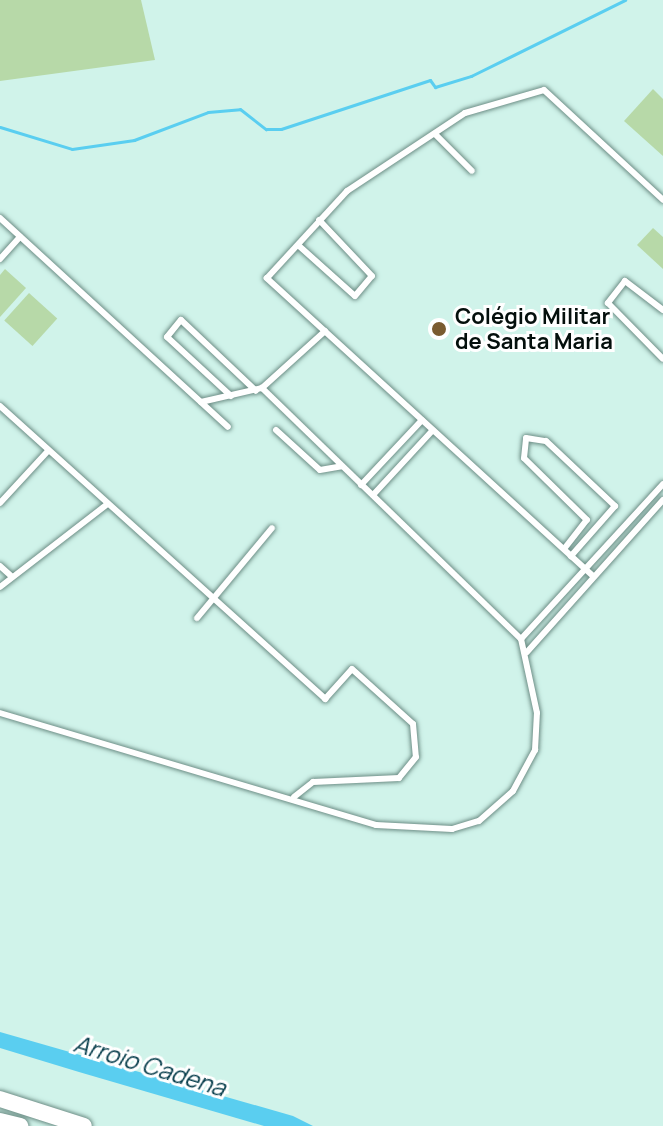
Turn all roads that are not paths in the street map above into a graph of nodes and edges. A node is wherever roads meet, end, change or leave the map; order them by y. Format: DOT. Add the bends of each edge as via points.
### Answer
graph roads {
  1 [pos="435,134"];
  2 [pos="472,171"];
  3 [pos="663,200"];
  4 [pos="0,218"];
  5 [pos="319,220"];
  6 [pos="20,237"];
  7 [pos="298,245"];
  8 [pos="0,259"];
  9 [pos="663,310"];
  10 [pos="325,331"];
  11 [pos="663,359"];
  12 [pos="259,389"];
  13 [pos="231,396"];
  14 [pos="201,402"];
  15 [pos="0,406"];
  16 [pos="422,420"];
  17 [pos="228,427"];
  18 [pos="276,430"];
  19 [pos="433,430"];
  20 [pos="48,451"];
  21 [pos="342,466"];
  22 [pos="663,484"];
  23 [pos="361,485"];
  24 [pos="373,495"];
  25 [pos="663,500"];
  26 [pos="0,503"];
  27 [pos="106,505"];
  28 [pos="272,528"];
  29 [pos="564,549"];
  30 [pos="571,556"];
  31 [pos="0,566"];
  32 [pos="585,569"];
  33 [pos="11,576"];
  34 [pos="593,576"];
  35 [pos="0,587"];
  36 [pos="212,600"];
  37 [pos="197,618"];
  38 [pos="521,639"];
  39 [pos="527,652"];
  40 [pos="0,713"];
  41 [pos="294,797"];
  42 [pos="0,1099"];
  43 [pos="0,1121"];
  44 [pos="20,1126"];
  45 [pos="84,1126"];
  1 -- 2 [label="lane"];
  1 -- 3 [label="lane" via="465,113 544,90"];
  1 -- 5 [label="lane" via="347,191"];
  4 -- 6 [label="lane"];
  5 -- 7 [label="lane"];
  5 -- 7 [label="lane" via="372,276 355,296"];
  6 -- 8 [label="lane"];
  6 -- 14 [label="lane"];
  7 -- 10 [label="lane" via="267,278"];
  9 -- 11 [label="lane" via="625,281 608,303"];
  10 -- 12 [label="lane"];
  10 -- 16 [label="lane"];
  12 -- 13 [label="lane"];
  12 -- 13 [label="lane" via="181,320 167,337"];
  12 -- 21 [label="lane"];
  13 -- 14 [label="lane"];
  14 -- 17 [label="lane"];
  15 -- 20 [label="lane"];
  16 -- 19 [label="lane"];
  16 -- 23 [label="lane"];
  18 -- 21 [label="lane" via="320,470"];
  19 -- 24 [label="lane"];
  19 -- 29 [label="lane"];
  20 -- 26 [label="lane"];
  20 -- 27 [label="lane"];
  21 -- 23 [label="lane"];
  22 -- 32 [label="lane"];
  23 -- 24 [label="lane"];
  24 -- 38 [label="lane"];
  25 -- 34 [label="lane"];
  27 -- 33 [label="lane"];
  27 -- 36 [label="lane"];
  28 -- 36 [label="lane"];
  29 -- 30 [label="lane"];
  29 -- 30 [label="lane" via="587,520 524,458 526,438 546,441 615,506"];
  30 -- 32 [label="lane"];
  31 -- 33 [label="lane"];
  32 -- 34 [label="lane"];
  32 -- 38 [label="lane"];
  33 -- 35 [label="lane"];
  34 -- 39 [label="lane"];
  36 -- 37 [label="lane"];
  36 -- 41 [label="lane" via="325,699 352,669 413,724 416,757 399,778 313,782"];
  38 -- 39 [label="lane"];
  39 -- 41 [label="lane" via="537,713 535,750 513,791 479,821 400,828"];
  40 -- 41 [label="lane" via="115,753"];
  42 -- 45 [label="main road"];
  43 -- 44 [label="main road"];
}
